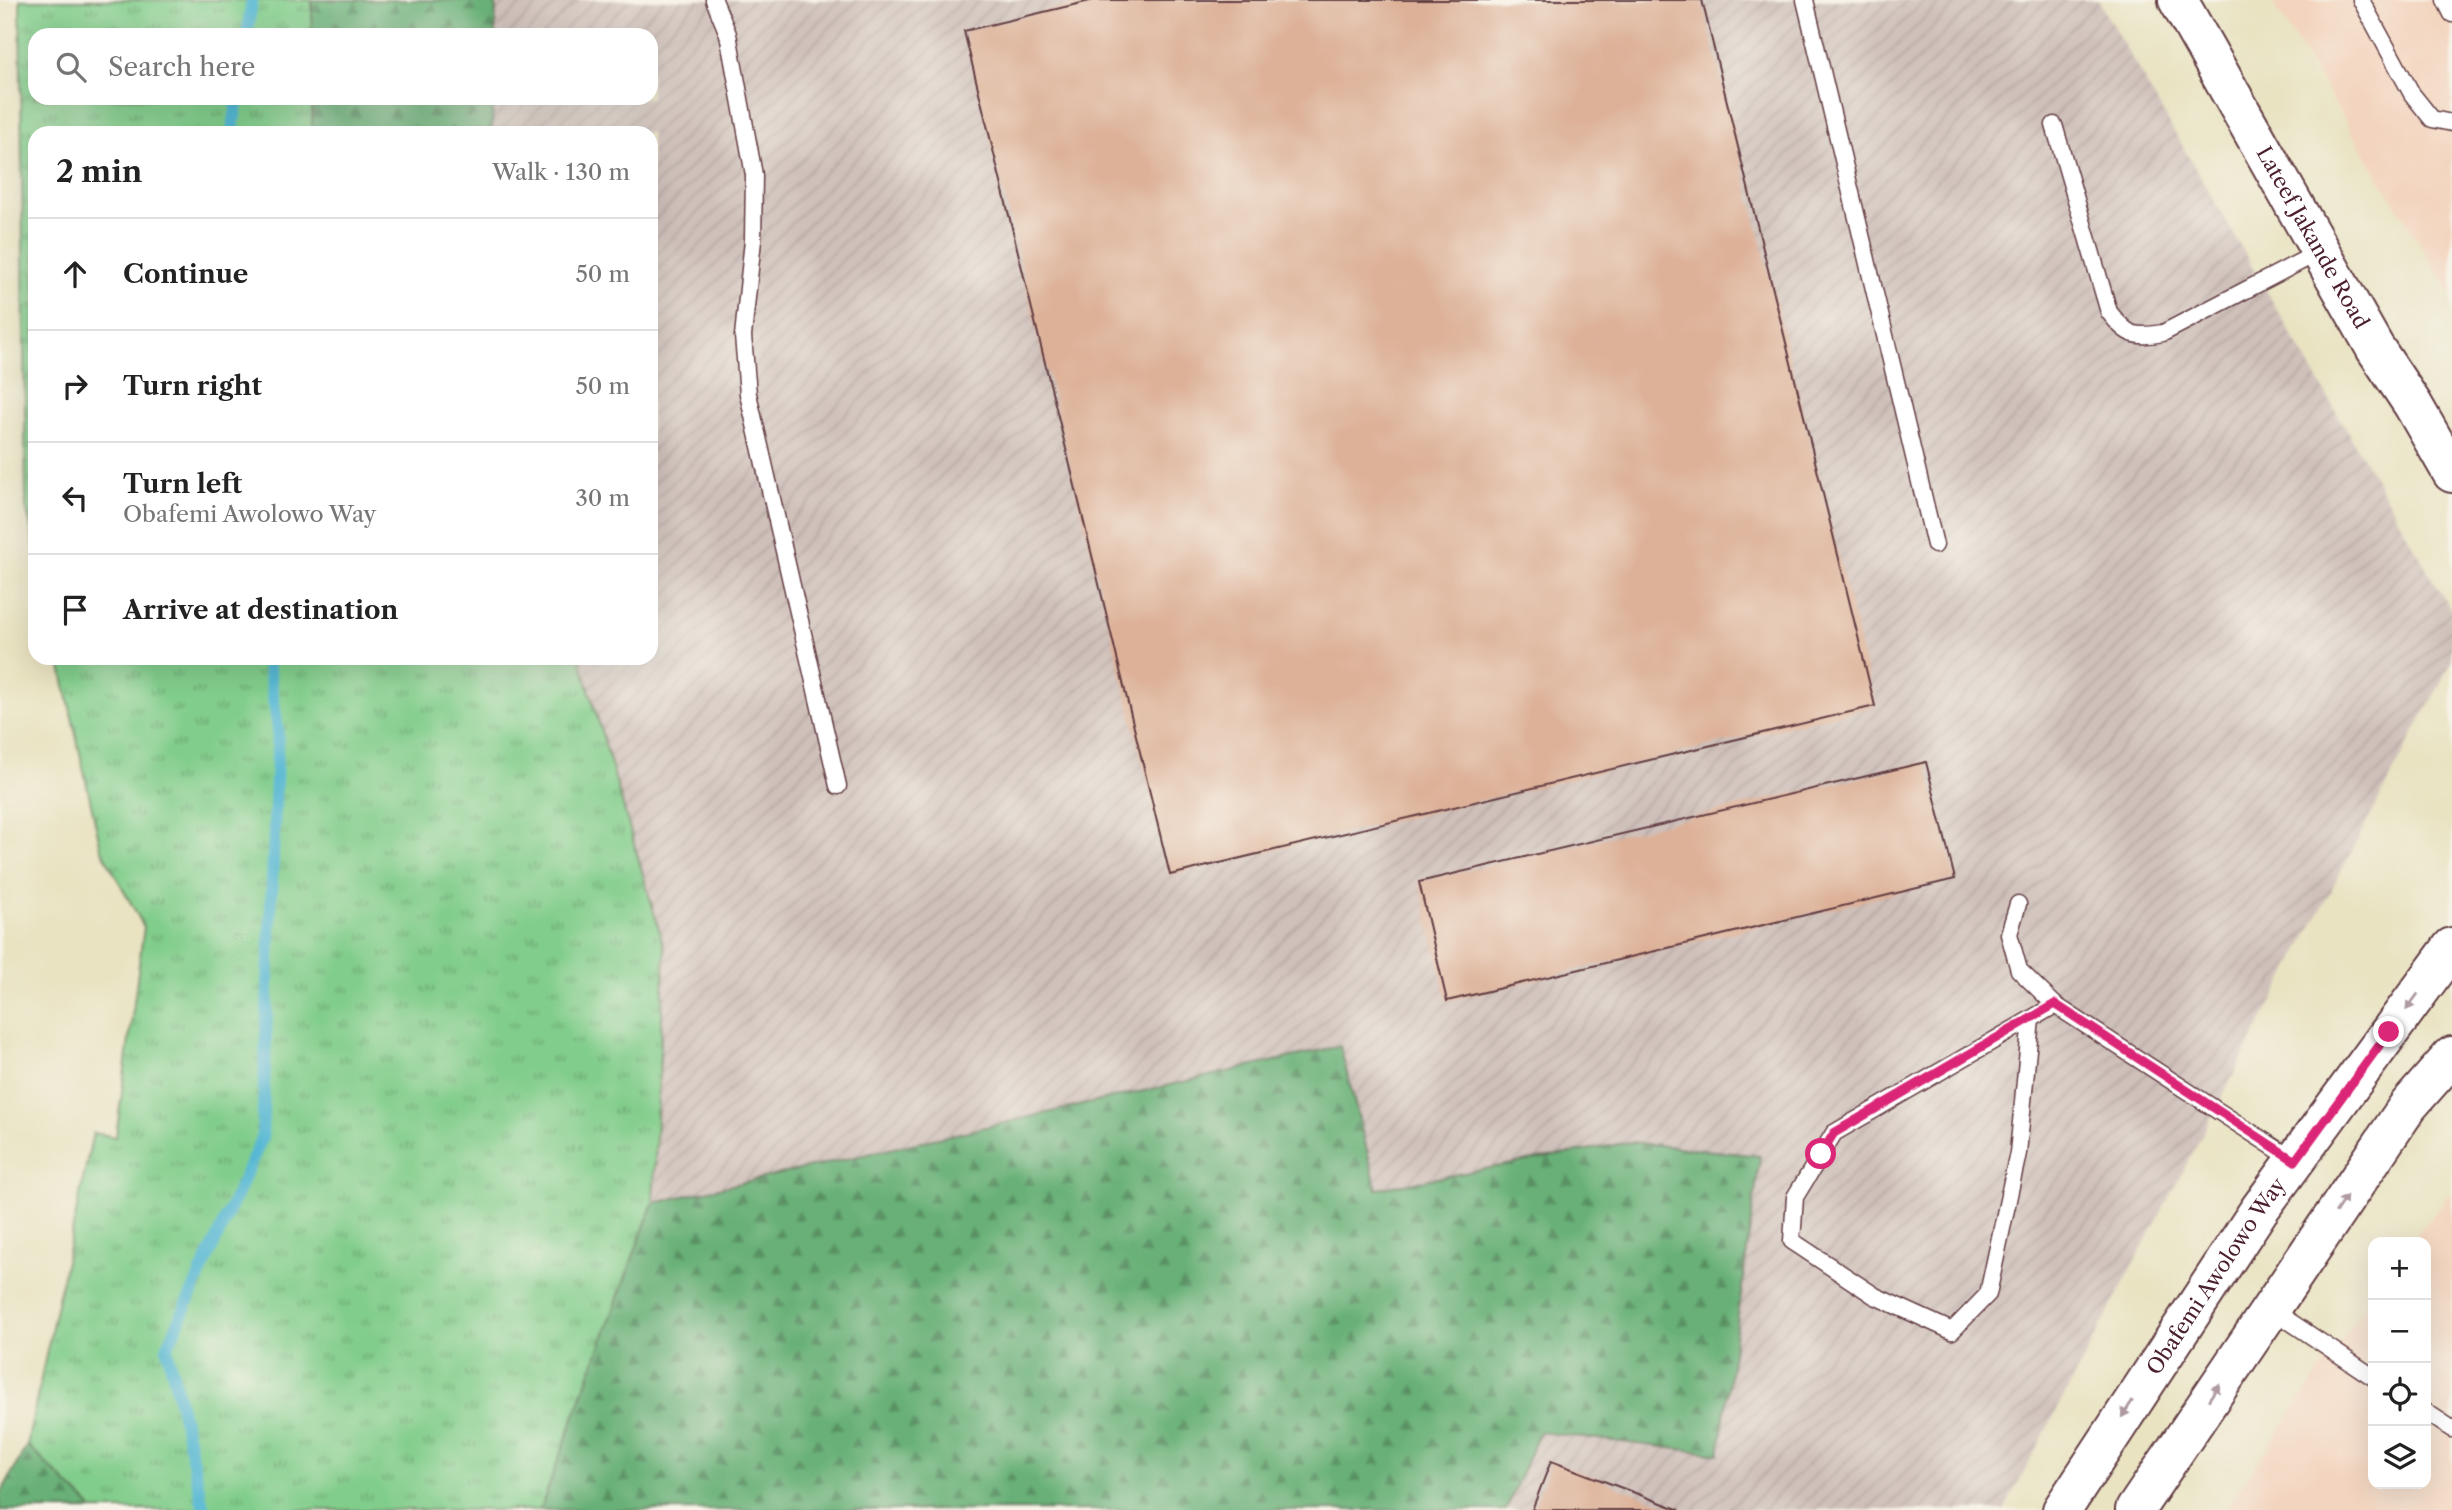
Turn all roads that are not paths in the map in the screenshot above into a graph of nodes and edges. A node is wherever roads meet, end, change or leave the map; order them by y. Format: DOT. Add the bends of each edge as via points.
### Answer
graph roads {
  1 [pos="715,0"];
  2 [pos="1805,0"];
  3 [pos="2178,0"];
  4 [pos="2361,0"];
  5 [pos="2445,0"];
  6 [pos="2452,14"];
  7 [pos="2452,123"];
  8 [pos="2053,125"];
  9 [pos="2321,251"];
  10 [pos="2413,405"];
  11 [pos="2452,426"];
  12 [pos="2452,473"];
  13 [pos="1935,545"];
  14 [pos="838,786"];
  15 [pos="2018,905"];
  16 [pos="2452,947"];
  17 [pos="2055,1004"];
  18 [pos="2031,1019"];
  19 [pos="2452,1056"];
  20 [pos="2295,1161"];
  21 [pos="2271,1309"];
  22 [pos="2368,1374"];
  23 [pos="2431,1415"];
  24 [pos="2452,1429"];
  25 [pos="2062,1510"];
  26 [pos="2135,1510"];
  1 -- 14 [label="lane" via="728,34 754,175 743,337 748,394"];
  2 -- 13 [label="lane"];
  3 -- 9 [label="main road, Lateef Jakande Road"];
  4 -- 7 [label="lane" via="2412,94 2432,119"];
  5 -- 6 [label="lane"];
  8 -- 9 [label="lane" via="2109,312 2123,330 2142,337 2163,332"];
  9 -- 10 [label="main road, Lateef Jakande Road"];
  10 -- 11 [label="main road"];
  10 -- 12 [label="main road, Lateef Jakande Road"];
  15 -- 17 [label="lane" via="2009,934 2019,970"];
  16 -- 20 [label="main road, Obafemi Awolowo Way, one-way"];
  17 -- 18 [label="lane"];
  17 -- 20 [label="lane"];
  18 -- 18 [label="lane" via="1834,1133 1795,1197 1792,1241 1875,1296 1952,1331 1988,1294 2018,1153"];
  21 -- 19 [label="main road, one-way" via="2408,1106"];
  20 -- 25 [label="main road, Obafemi Awolowo Way, one-way"];
  21 -- 22 [label="lane"];
  26 -- 21 [label="main road, one-way"];
  23 -- 24 [label="lane"];
}
